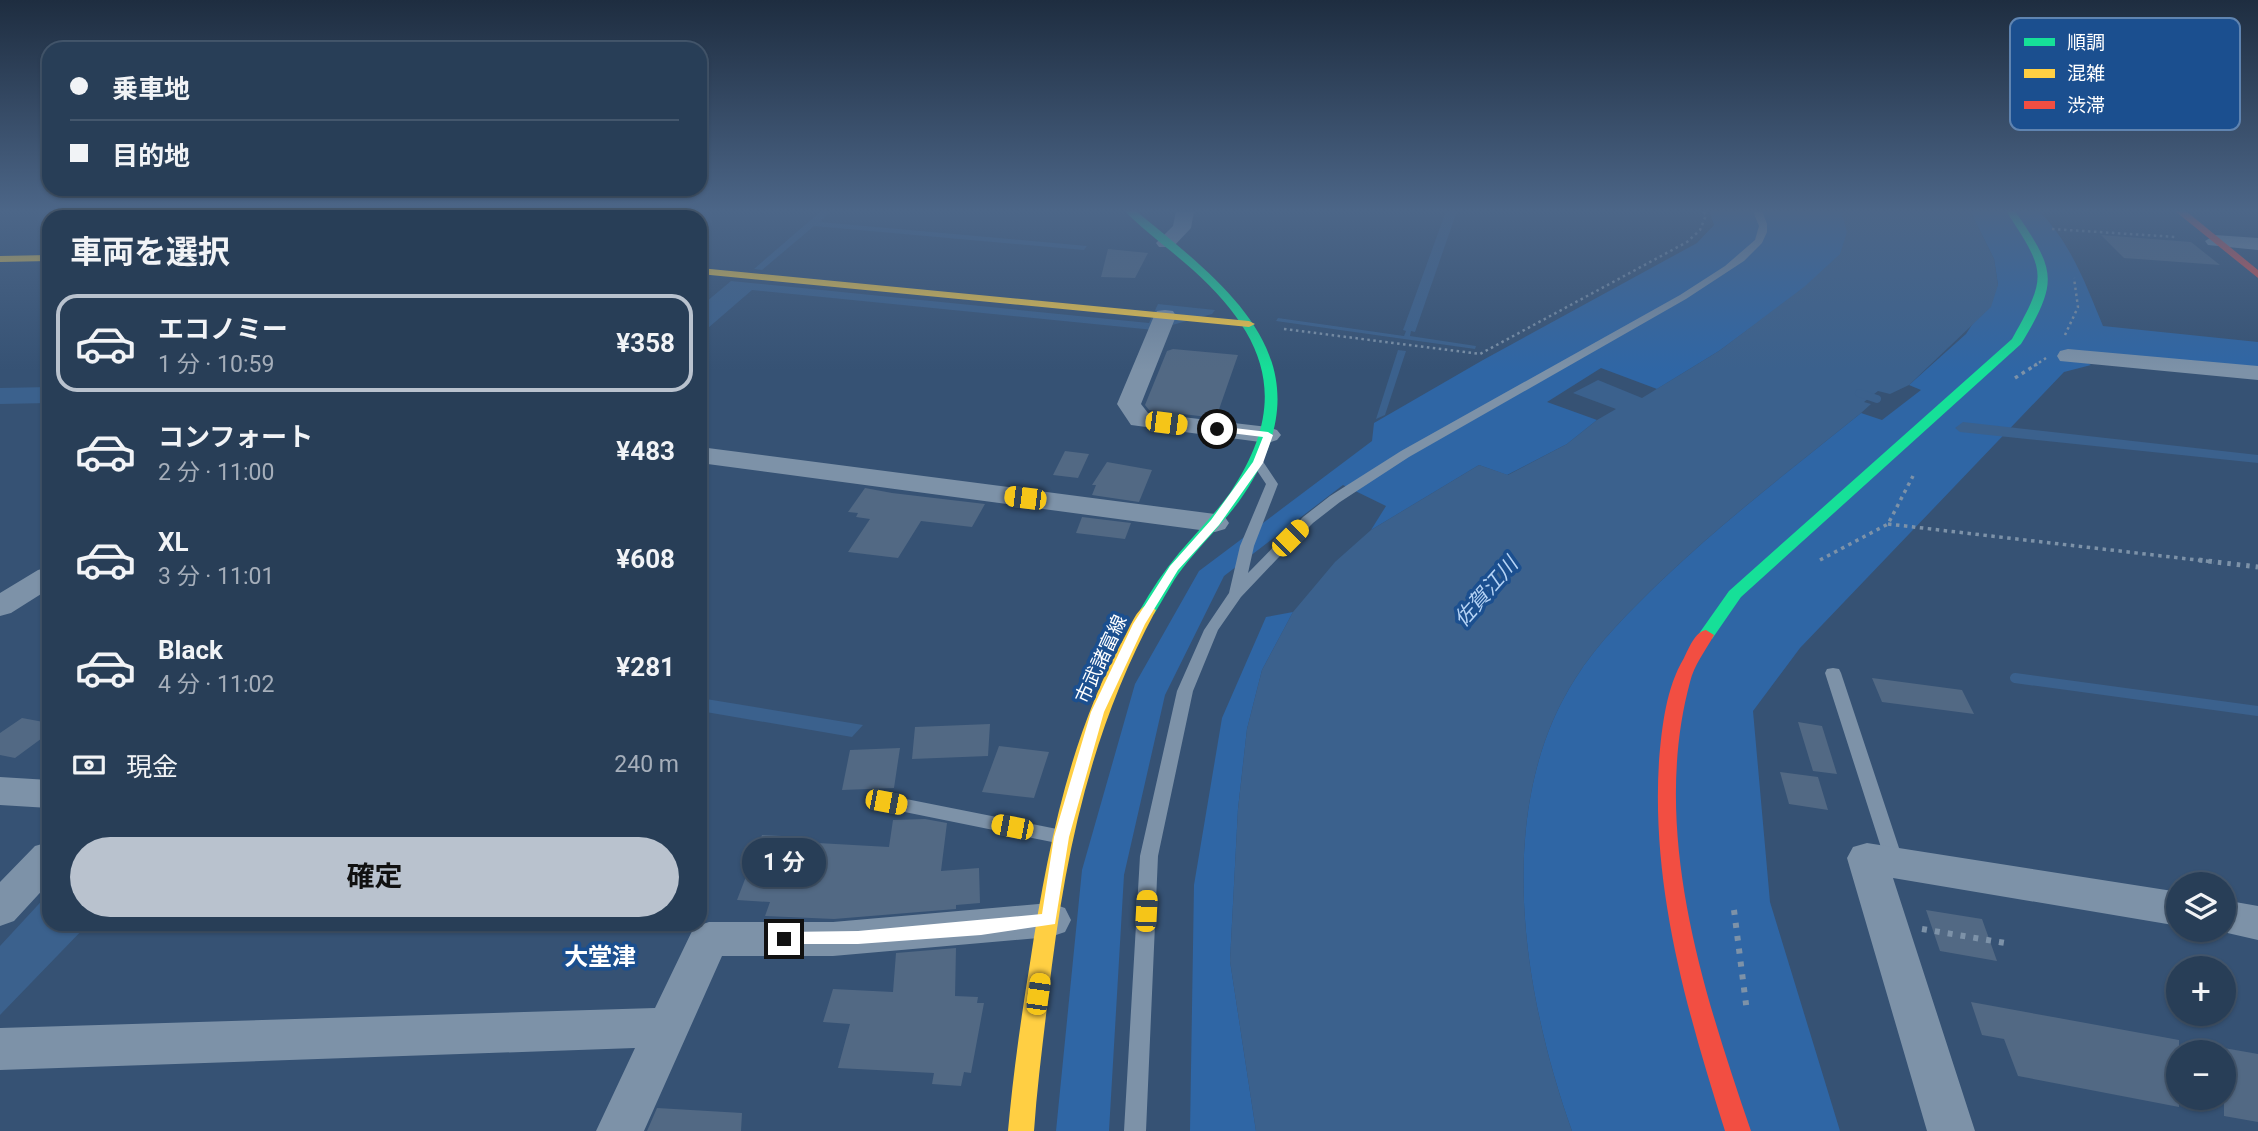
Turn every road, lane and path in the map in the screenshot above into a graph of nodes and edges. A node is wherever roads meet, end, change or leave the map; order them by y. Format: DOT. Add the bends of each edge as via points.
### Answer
graph roads {
  1 [pos="1189,264"];
  2 [pos="1647,264"];
  3 [pos="1733,264"];
  4 [pos="2042,264"];
  5 [pos="2244,264"];
  6 [pos="707,272"];
  7 [pos="2258,275"];
  8 [pos="2073,276"];
  9 [pos="1156,315"];
  10 [pos="1249,324"];
  11 [pos="2066,346"];
  12 [pos="2258,373"];
  13 [pos="1268,435"];
  14 [pos="707,456"];
  15 [pos="1258,463"];
  16 [pos="1215,523"];
  17 [pos="1888,524"];
  18 [pos="2258,567"];
  19 [pos="42,580"];
  20 [pos="1236,594"];
  21 [pos="0,606"];
  22 [pos="1833,673"];
  23 [pos="0,792"];
  24 [pos="42,793"];
  25 [pos="886,802"];
  26 [pos="1062,837"];
  27 [pos="1895,863"];
  28 [pos="42,864"];
  29 [pos="2166,907"];
  30 [pos="0,909"];
  31 [pos="2236,919"];
  32 [pos="1049,920"];
  33 [pos="1887,922"];
  34 [pos="2258,923"];
  35 [pos="2011,944"];
  36 [pos="668,1027"];
  37 [pos="0,1049"];
  38 [pos="620,1131"];
  39 [pos="1021,1131"];
  40 [pos="1135,1131"];
  41 [pos="1738,1131"];
  42 [pos="1951,1131"];
  1 -- 10 [label="street, 市武諸富線"];
  2 -- 10 [label="path" via="1480,354"];
  3 -- 20 [label="lane" via="1335,499 1308,520"];
  4 -- 41 [label="street" via="2046,278 2039,302 2017,341 1735,594 1708,630 1682,679 1668,742 1668,820 1679,922 1710,1050"];
  5 -- 7 [label="street"];
  6 -- 9 [label="street"];
  8 -- 11 [label="path" via="2080,294"];
  9 -- 10 [label="street"];
  9 -- 13 [label="street" via="1156,345 1129,404 1140,420"];
  10 -- 13 [label="street, 市武諸富線" via="1266,351 1274,384"];
  11 -- 12 [label="street"];
  13 -- 15 [label="street, 市武諸富線"];
  14 -- 16 [label="street"];
  15 -- 16 [label="street, 市武諸富線"];
  15 -- 20 [label="lane" via="1272,484 1247,546"];
  16 -- 26 [label="street, 市武諸富線" via="1174,569 1139,624 1097,712"];
  17 -- 18 [label="path"];
  19 -- 21 [label="street"];
  20 -- 40 [label="lane" via="1211,630 1185,691 1149,856"];
  22 -- 27 [label="lane"];
  23 -- 24 [label="street"];
  25 -- 26 [label="lane"];
  26 -- 32 [label="street, 市武諸富線"];
  27 -- 29 [label="street"];
  27 -- 33 [label="street" via="1867,858"];
  28 -- 30 [label="street"];
  31 -- 34 [label="street"];
  32 -- 36 [label="street" via="833,939 709,939"];
  32 -- 39 [label="street, 市武諸富線"];
  33 -- 35 [label="path"];
  33 -- 42 [label="street"];
  36 -- 37 [label="street"];
  36 -- 38 [label="street"];
}
